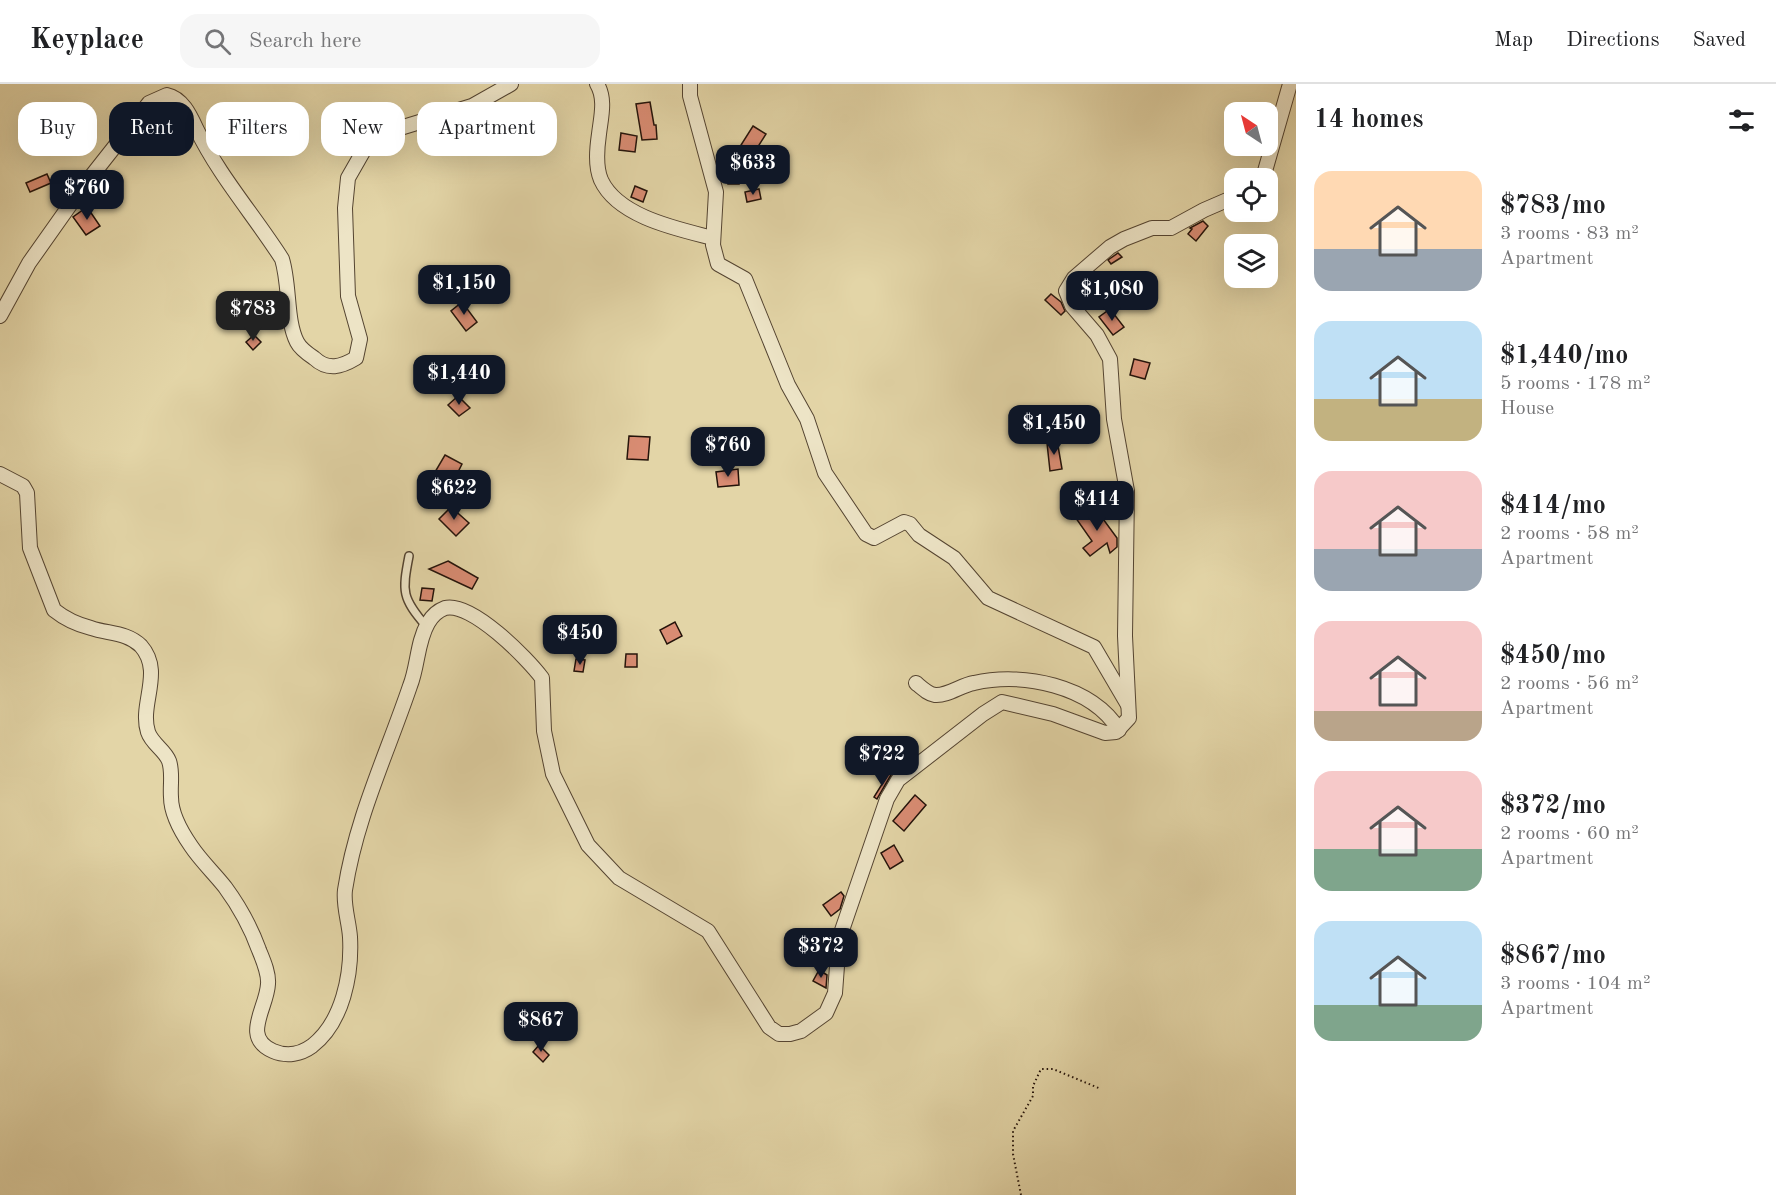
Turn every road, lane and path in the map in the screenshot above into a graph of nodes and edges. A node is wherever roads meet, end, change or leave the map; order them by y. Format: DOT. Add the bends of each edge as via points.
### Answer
graph roads {
  1 [pos="511,84"];
  2 [pos="597,84"];
  3 [pos="690,84"];
  4 [pos="1290,84"];
  5 [pos="1266,168"];
  6 [pos="1224,201"];
  7 [pos="714,238"];
  8 [pos="0,316"];
  9 [pos="0,474"];
  10 [pos="409,556"];
  11 [pos="426,626"];
  12 [pos="916,683"];
  13 [pos="1130,710"];
  14 [pos="1119,730"];
  15 [pos="1101,1089"];
  16 [pos="1021,1195"];
  1 -- 8 [label="street" via="472,106 387,132 364,150 348,178 345,208 348,296 360,339 356,358 341,367 322,365 297,342 282,259 212,161 190,116 174,96 149,103 29,263"];
  2 -- 7 [label="street" via="603,103 596,154 601,179 610,192 661,225"];
  3 -- 7 [label="street" via="716,192"];
  4 -- 5 [label="street"];
  6 -- 13 [label="street" via="1171,228 1144,230 1117,243 1074,278 1066,291 1072,306 1097,335 1110,359 1114,419 1126,491 1125,636"];
  7 -- 13 [label="street" via="718,264 745,279 788,385 807,419 825,473 866,534 874,538 904,522 910,524 919,535 954,558 987,598 1094,647"];
  9 -- 11 [label="street" via="23,486 27,493 30,548 54,610 91,628 130,639 149,658 152,668 148,734 169,761 171,801 190,846 226,888 253,933 269,979 256,1027 258,1040 275,1052 290,1055 319,1041 335,1020 345,992 350,939 345,894 356,834 412,682"];
  10 -- 11 [label="lane" via="403,589 406,601"];
  11 -- 14 [label="street" via="441,609 454,606 474,613 535,669 544,685 544,731 553,774 588,845 619,878 708,931 759,1013 778,1034 801,1031 826,1013 835,993 839,939 887,799 903,775 1002,702 1053,714 1105,733"];
  12 -- 14 [label="street" via="937,695 977,682 1013,678 1036,682 1065,689 1098,707"];
  13 -- 14 [label="street"];
  15 -- 16 [label="path" via="1053,1069 1041,1069 1033,1096 1013,1131"];
}
